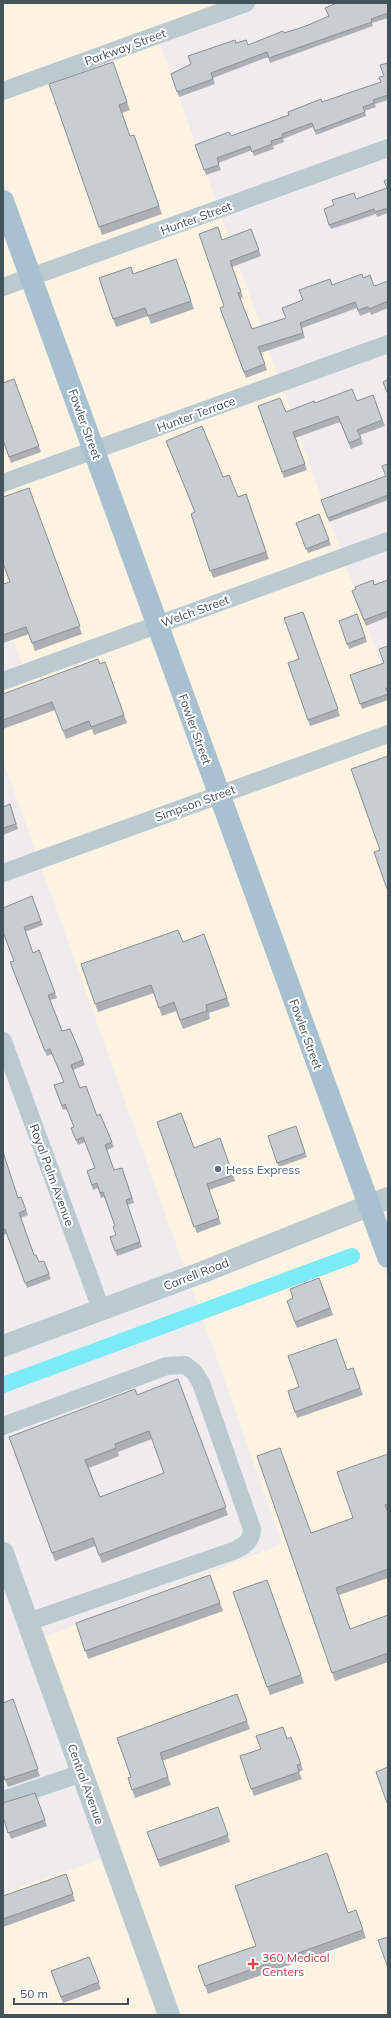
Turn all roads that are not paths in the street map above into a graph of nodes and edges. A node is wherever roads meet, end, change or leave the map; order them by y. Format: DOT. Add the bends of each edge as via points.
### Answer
graph roads {
  1 [pos="246,3"];
  2 [pos="3,91"];
  3 [pos="388,148"];
  4 [pos="3,201"];
  5 [pos="31,277"];
  6 [pos="3,287"];
  7 [pos="388,344"];
  8 [pos="94,450"];
  9 [pos="3,484"];
  10 [pos="388,541"];
  11 [pos="157,625"];
  12 [pos="3,681"];
  13 [pos="388,734"];
  14 [pos="218,794"];
  15 [pos="3,873"];
  16 [pos="3,1041"];
  17 [pos="378,1201"];
  18 [pos="388,1257"];
  19 [pos="101,1309"];
  20 [pos="3,1346"];
  21 [pos="3,1426"];
  22 [pos="3,1553"];
  23 [pos="28,1622"];
  24 [pos="82,1773"];
  25 [pos="3,1800"];
  26 [pos="169,2015"];
  1 -- 2 [label="street, Parkway Street"];
  3 -- 5 [label="street, Hunter Street"];
  4 -- 5 [label="main road, Fowler Street"];
  5 -- 6 [label="street, Hunter Street"];
  5 -- 8 [label="main road, Fowler Street"];
  7 -- 8 [label="street, Hunter Terrace"];
  8 -- 9 [label="street, Hunter Terrace"];
  8 -- 11 [label="main road, Fowler Street"];
  10 -- 11 [label="street, Welch Street"];
  11 -- 12 [label="street, Welch Street"];
  11 -- 14 [label="main road, Fowler Street"];
  13 -- 14 [label="street, Simpson Street"];
  14 -- 15 [label="street, Simpson Street"];
  14 -- 17 [label="main road, Fowler Street"];
  16 -- 19 [label="street, Royal Palm Avenue"];
  17 -- 18 [label="main road, Fowler Street"];
  17 -- 19 [label="street, Carrell Road" via="203,1272"];
  19 -- 20 [label="street, Carrell Road"];
  21 -- 23 [label="street" via="167,1366 185,1365 194,1372 201,1383 252,1529 250,1539 236,1550"];
  22 -- 23 [label="street, Central Avenue"];
  23 -- 24 [label="street, Central Avenue"];
  24 -- 25 [label="street"];
  24 -- 26 [label="street, Central Avenue"];
}
